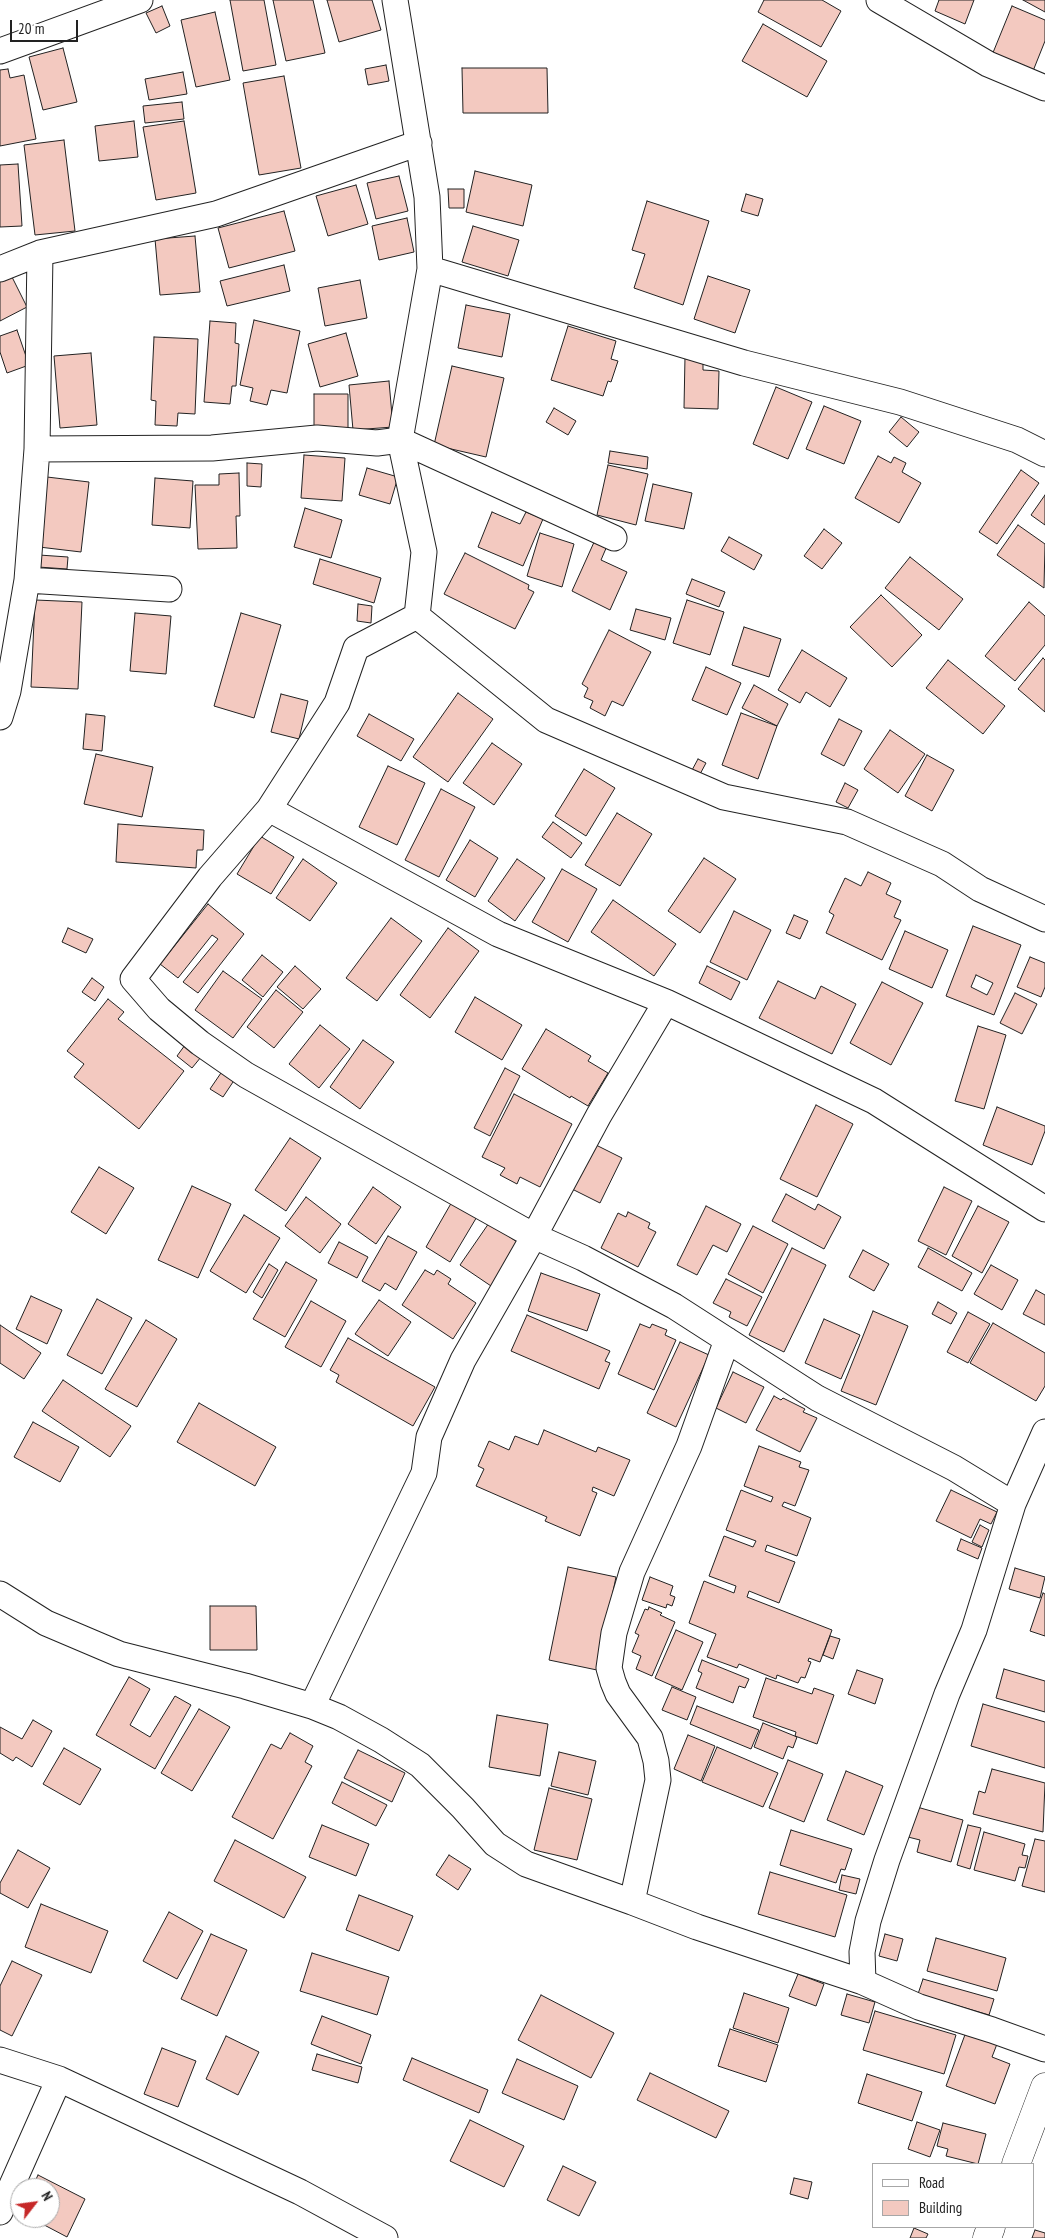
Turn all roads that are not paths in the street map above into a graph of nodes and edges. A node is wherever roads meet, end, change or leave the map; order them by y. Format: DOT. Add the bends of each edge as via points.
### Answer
graph roads {
  1 [pos="140,0"];
  2 [pos="395,0"];
  3 [pos="879,0"];
  4 [pos="0,51"];
  5 [pos="1045,88"];
  6 [pos="419,143"];
  7 [pos="40,253"];
  8 [pos="430,268"];
  9 [pos="0,269"];
  10 [pos="400,440"];
  11 [pos="37,449"];
  12 [pos="1045,454"];
  13 [pos="614,538"];
  14 [pos="27,580"];
  15 [pos="169,589"];
  16 [pos="417,616"];
  17 [pos="0,717"];
  18 [pos="269,809"];
  19 [pos="1045,920"];
  20 [pos="666,1002"];
  21 [pos="1045,1209"];
  22 [pos="534,1236"];
  23 [pos="727,1340"];
  24 [pos="1045,1432"];
  25 [pos="1013,1504"];
  26 [pos="0,1594"];
  27 [pos="312,1706"];
  28 [pos="632,1902"];
  29 [pos="863,1982"];
  30 [pos="1045,2049"];
  31 [pos="0,2060"];
  32 [pos="59,2079"];
  33 [pos="1045,2087"];
  34 [pos="1016,2163"];
  35 [pos="0,2212"];
  36 [pos="385,2238"];
  1 -- 4 [label="street"];
  2 -- 6 [label="street"];
  3 -- 5 [label="street" via="988,64"];
  6 -- 7 [label="street" via="216,214"];
  6 -- 8 [label="street" via="427,197"];
  7 -- 9 [label="street"];
  7 -- 11 [label="street"];
  8 -- 10 [label="street"];
  8 -- 12 [label="street" via="744,363 900,402 1017,440"];
  10 -- 11 [label="street" via="377,442 317,438 212,448"];
  10 -- 13 [label="street"];
  10 -- 16 [label="street" via="424,552"];
  11 -- 14 [label="street"];
  14 -- 15 [label="street"];
  14 -- 17 [label="street" via="8,691"];
  16 -- 18 [label="street" via="356,648 337,703"];
  16 -- 19 [label="street" via="546,720 724,797 847,822 942,864 980,889"];
  18 -- 20 [label="street" via="498,934"];
  18 -- 22 [label="street" via="210,877 133,979 166,1015 246,1075"];
  20 -- 21 [label="street" via="874,1102"];
  20 -- 22 [label="street" via="599,1115"];
  22 -- 23 [label="street" via="674,1306"];
  22 -- 27 [label="street" via="463,1360 429,1437 424,1472"];
  23 -- 25 [label="street" via="817,1398 954,1468"];
  23 -- 28 [label="street" via="689,1446 632,1572 614,1633 610,1668 613,1682 650,1738 658,1780"];
  24 -- 25 [label="street"];
  25 -- 29 [label="street" via="974,1630 947,1694 887,1860 868,1921 862,1952"];
  26 -- 27 [label="street" via="46,1623 119,1654"];
  27 -- 28 [label="street" via="381,1740 420,1766 495,1844 526,1864"];
  28 -- 29 [label="street"];
  29 -- 30 [label="street" via="918,2007"];
  31 -- 32 [label="street"];
  32 -- 35 [label="street"];
  32 -- 36 [label="street" via="300,2192"];
  33 -- 34 [label="main road"];
}
